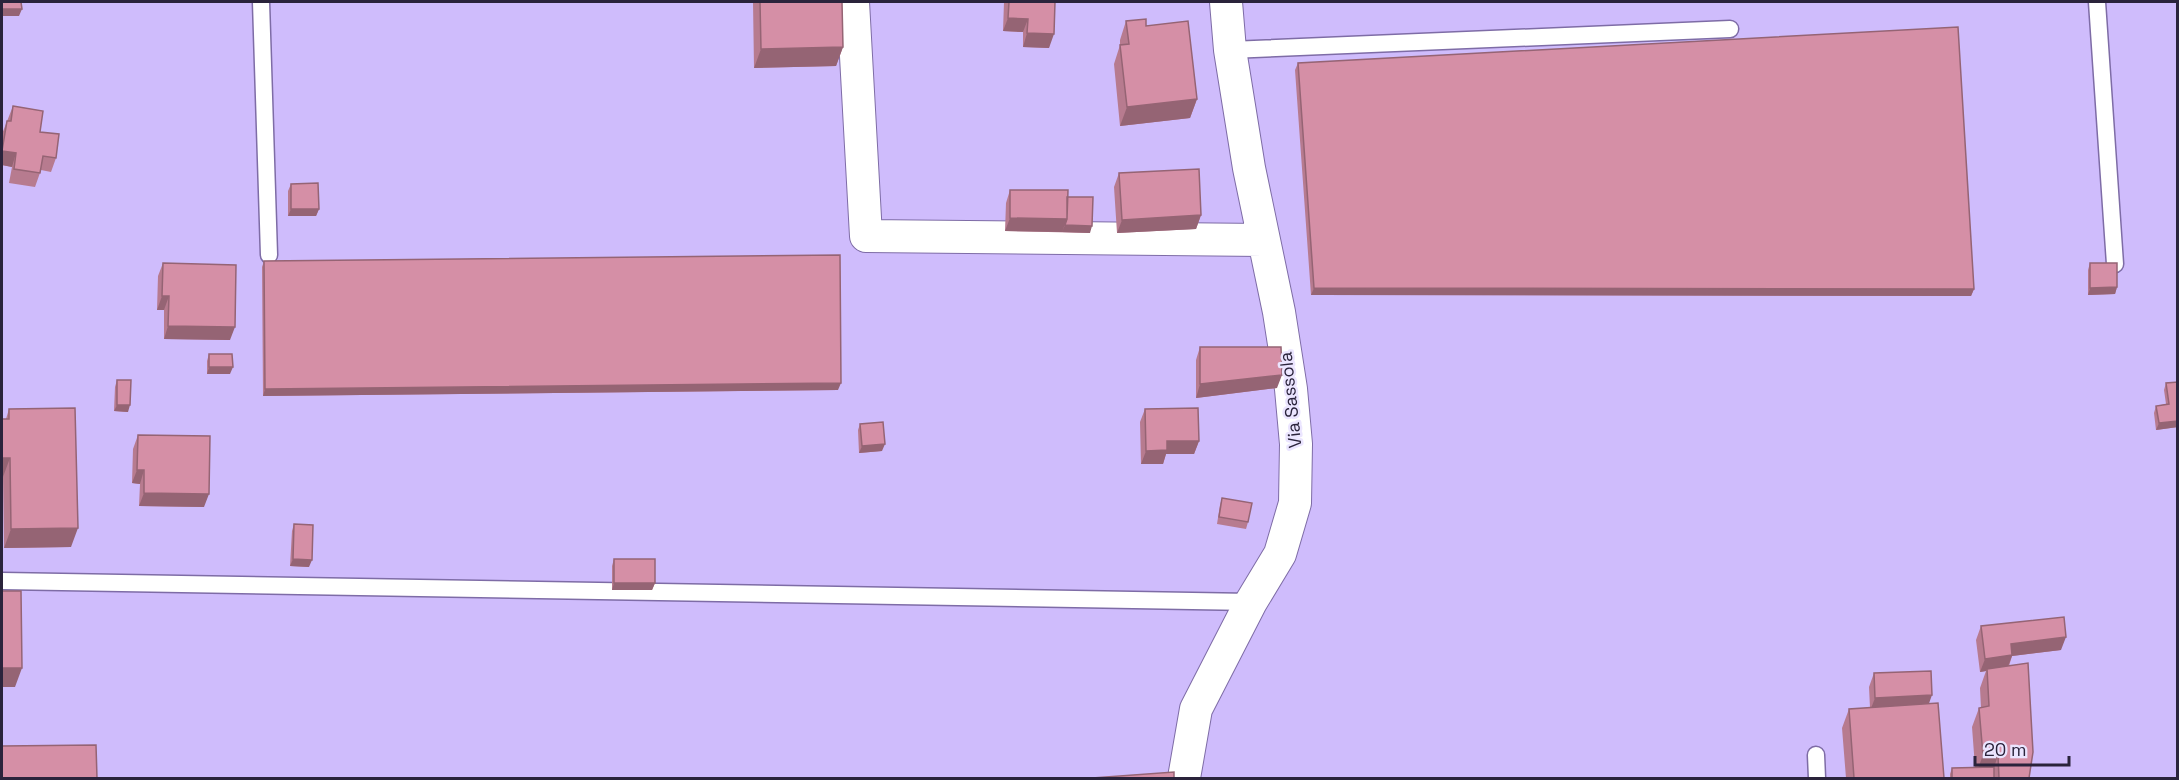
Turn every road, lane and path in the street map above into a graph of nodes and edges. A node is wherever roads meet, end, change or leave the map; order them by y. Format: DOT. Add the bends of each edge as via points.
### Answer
graph roads {
  1 [pos="261,2"];
  2 [pos="853,2"];
  3 [pos="1226,2"];
  4 [pos="2097,2"];
  5 [pos="1730,29"];
  6 [pos="1230,50"];
  7 [pos="1263,240"];
  8 [pos="269,255"];
  9 [pos="2115,264"];
  10 [pos="2,581"];
  11 [pos="1251,602"];
  12 [pos="1816,755"];
  13 [pos="1184,778"];
  14 [pos="1817,778"];
  1 -- 8 [label="lane"];
  2 -- 7 [label="street" via="866,236"];
  3 -- 6 [label="street, Via Sassola"];
  4 -- 9 [label="lane"];
  5 -- 6 [label="lane"];
  6 -- 7 [label="street, Via Sassola"];
  7 -- 11 [label="street, Via Sassola" via="1291,389 1296,444 1295,503 1281,554"];
  10 -- 11 [label="lane"];
  11 -- 13 [label="street, Via Sassola" via="1196,709"];
  12 -- 14 [label="lane"];
}
